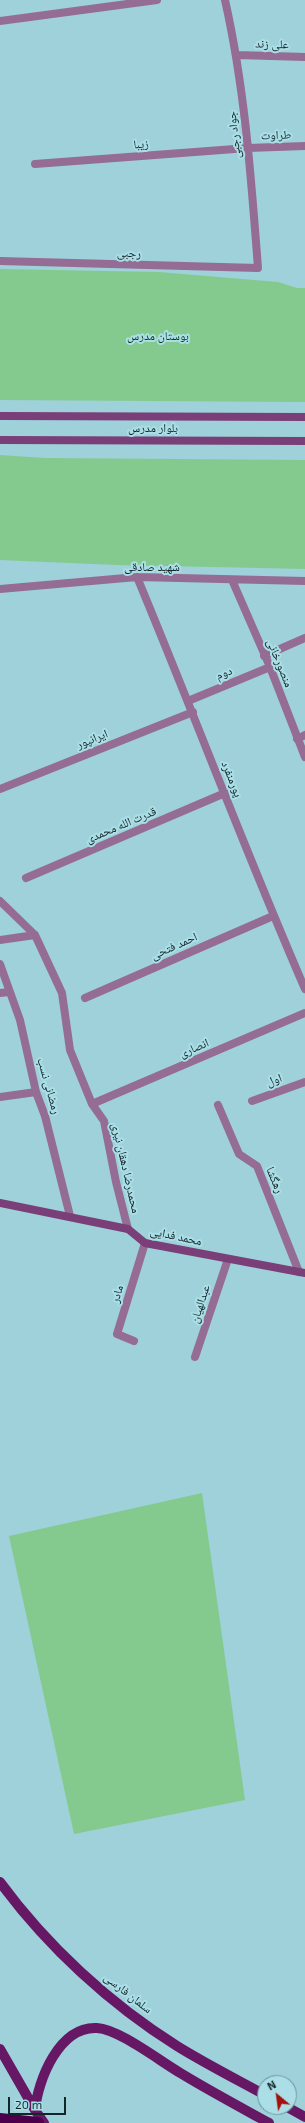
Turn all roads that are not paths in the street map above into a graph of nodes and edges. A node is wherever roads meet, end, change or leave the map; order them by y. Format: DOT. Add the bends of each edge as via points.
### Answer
graph roads {
  1 [pos="157,0"];
  2 [pos="225,0"];
  3 [pos="0,21"];
  4 [pos="237,55"];
  5 [pos="305,57"];
  6 [pos="305,146"];
  7 [pos="248,148"];
  8 [pos="35,164"];
  9 [pos="0,261"];
  10 [pos="258,268"];
  11 [pos="0,416"];
  12 [pos="305,417"];
  13 [pos="0,440"];
  14 [pos="305,441"];
  15 [pos="137,577"];
  16 [pos="232,580"];
  17 [pos="305,581"];
  18 [pos="0,589"];
  19 [pos="305,638"];
  20 [pos="264,656"];
  21 [pos="270,667"];
  22 [pos="188,701"];
  23 [pos="193,712"];
  24 [pos="305,735"];
  25 [pos="297,739"];
  26 [pos="305,757"];
  27 [pos="0,789"];
  28 [pos="225,793"];
  29 [pos="26,878"];
  30 [pos="0,901"];
  31 [pos="273,916"];
  32 [pos="35,935"];
  33 [pos="0,940"];
  34 [pos="0,964"];
  35 [pos="305,989"];
  36 [pos="9,992"];
  37 [pos="0,993"];
  38 [pos="84,998"];
  39 [pos="305,1013"];
  40 [pos="305,1082"];
  41 [pos="36,1092"];
  42 [pos="0,1097"];
  43 [pos="252,1101"];
  44 [pos="92,1104"];
  45 [pos="218,1105"];
  46 [pos="0,1203"];
  47 [pos="70,1216"];
  48 [pos="128,1229"];
  49 [pos="145,1243"];
  50 [pos="228,1259"];
  51 [pos="302,1273"];
  52 [pos="134,1341"];
  53 [pos="195,1357"];
  54 [pos="0,1882"];
  55 [pos="0,2049"];
  56 [pos="257,2091"];
  57 [pos="35,2110"];
  58 [pos="0,2113"];
  59 [pos="0,2119"];
  60 [pos="6,2123"];
  61 [pos="38,2123"];
  62 [pos="44,2123"];
  63 [pos="269,2123"];
  1 -- 3 [label="street"];
  2 -- 4 [label="street, جواد رجبی"];
  4 -- 5 [label="street, علی زند"];
  4 -- 7 [label="street, جواد رجبی"];
  6 -- 7 [label="street, طراوت"];
  7 -- 8 [label="street, زیبا"];
  7 -- 10 [label="street, جواد رجبی"];
  9 -- 10 [label="street, رجبی"];
  11 -- 12 [label="main road, بلوار مدرس"];
  13 -- 14 [label="main road, بلوار مدرس"];
  15 -- 16 [label="street, شهید صادقی"];
  15 -- 18 [label="street, شهید صادقی"];
  15 -- 22 [label="street, پورمنفرد"];
  16 -- 17 [label="street, شهید صادقی"];
  16 -- 20 [label="street, منصورخانی"];
  19 -- 20 [label="street"];
  20 -- 21 [label="street, منصورخانی"];
  21 -- 22 [label="street, دوم"];
  21 -- 25 [label="street, منصورخانی"];
  22 -- 23 [label="street, پورمنفرد"];
  23 -- 27 [label="street, ایرانپور"];
  23 -- 28 [label="street, پورمنفرد"];
  24 -- 25 [label="street"];
  25 -- 26 [label="street, منصورخانی"];
  28 -- 29 [label="street, قدرت الله محمدی"];
  28 -- 31 [label="street, پورمنفرد"];
  30 -- 32 [label="street, محمدرضا دهقان نیری"];
  31 -- 35 [label="street, پورمنفرد"];
  31 -- 38 [label="street, احمد فتحی"];
  32 -- 33 [label="street"];
  32 -- 44 [label="street, محمدرضا دهقان نیری" via="62,993 70,1050"];
  34 -- 36 [label="street, رمضانی نسب"];
  36 -- 37 [label="street"];
  36 -- 41 [label="street, رمضانی نسب" via="20,1020"];
  39 -- 44 [label="street, انصاری"];
  40 -- 43 [label="street, اول"];
  41 -- 42 [label="street"];
  41 -- 47 [label="street, رمضانی نسب" via="45,1116"];
  44 -- 48 [label="street, محمدرضا دهقان نیری" via="104,1121"];
  45 -- 51 [label="street, رهگشا" via="239,1154 257,1166"];
  46 -- 47 [label="main road, محمد فدایی"];
  47 -- 48 [label="main road, محمد فدایی"];
  48 -- 49 [label="main road, محمد فدایی"];
  49 -- 50 [label="main road, محمد فدایی"];
  49 -- 52 [label="street, مادر" via="117,1334"];
  50 -- 51 [label="main road, محمد فدایی"];
  50 -- 53 [label="street, عبدالهیان"];
  54 -- 56 [label="main road, سلمان فارسی" via="52,1942 128,2011 177,2046"];
  55 -- 57 [label="main road"];
  57 -- 62 [label="main road"];
  57 -- 63 [label="main road" via="36,2095 49,2060 64,2042 77,2032 96,2028 111,2031"];
  58 -- 60 [label="main road"];
  59 -- 61 [label="highway, bridge"];
}
